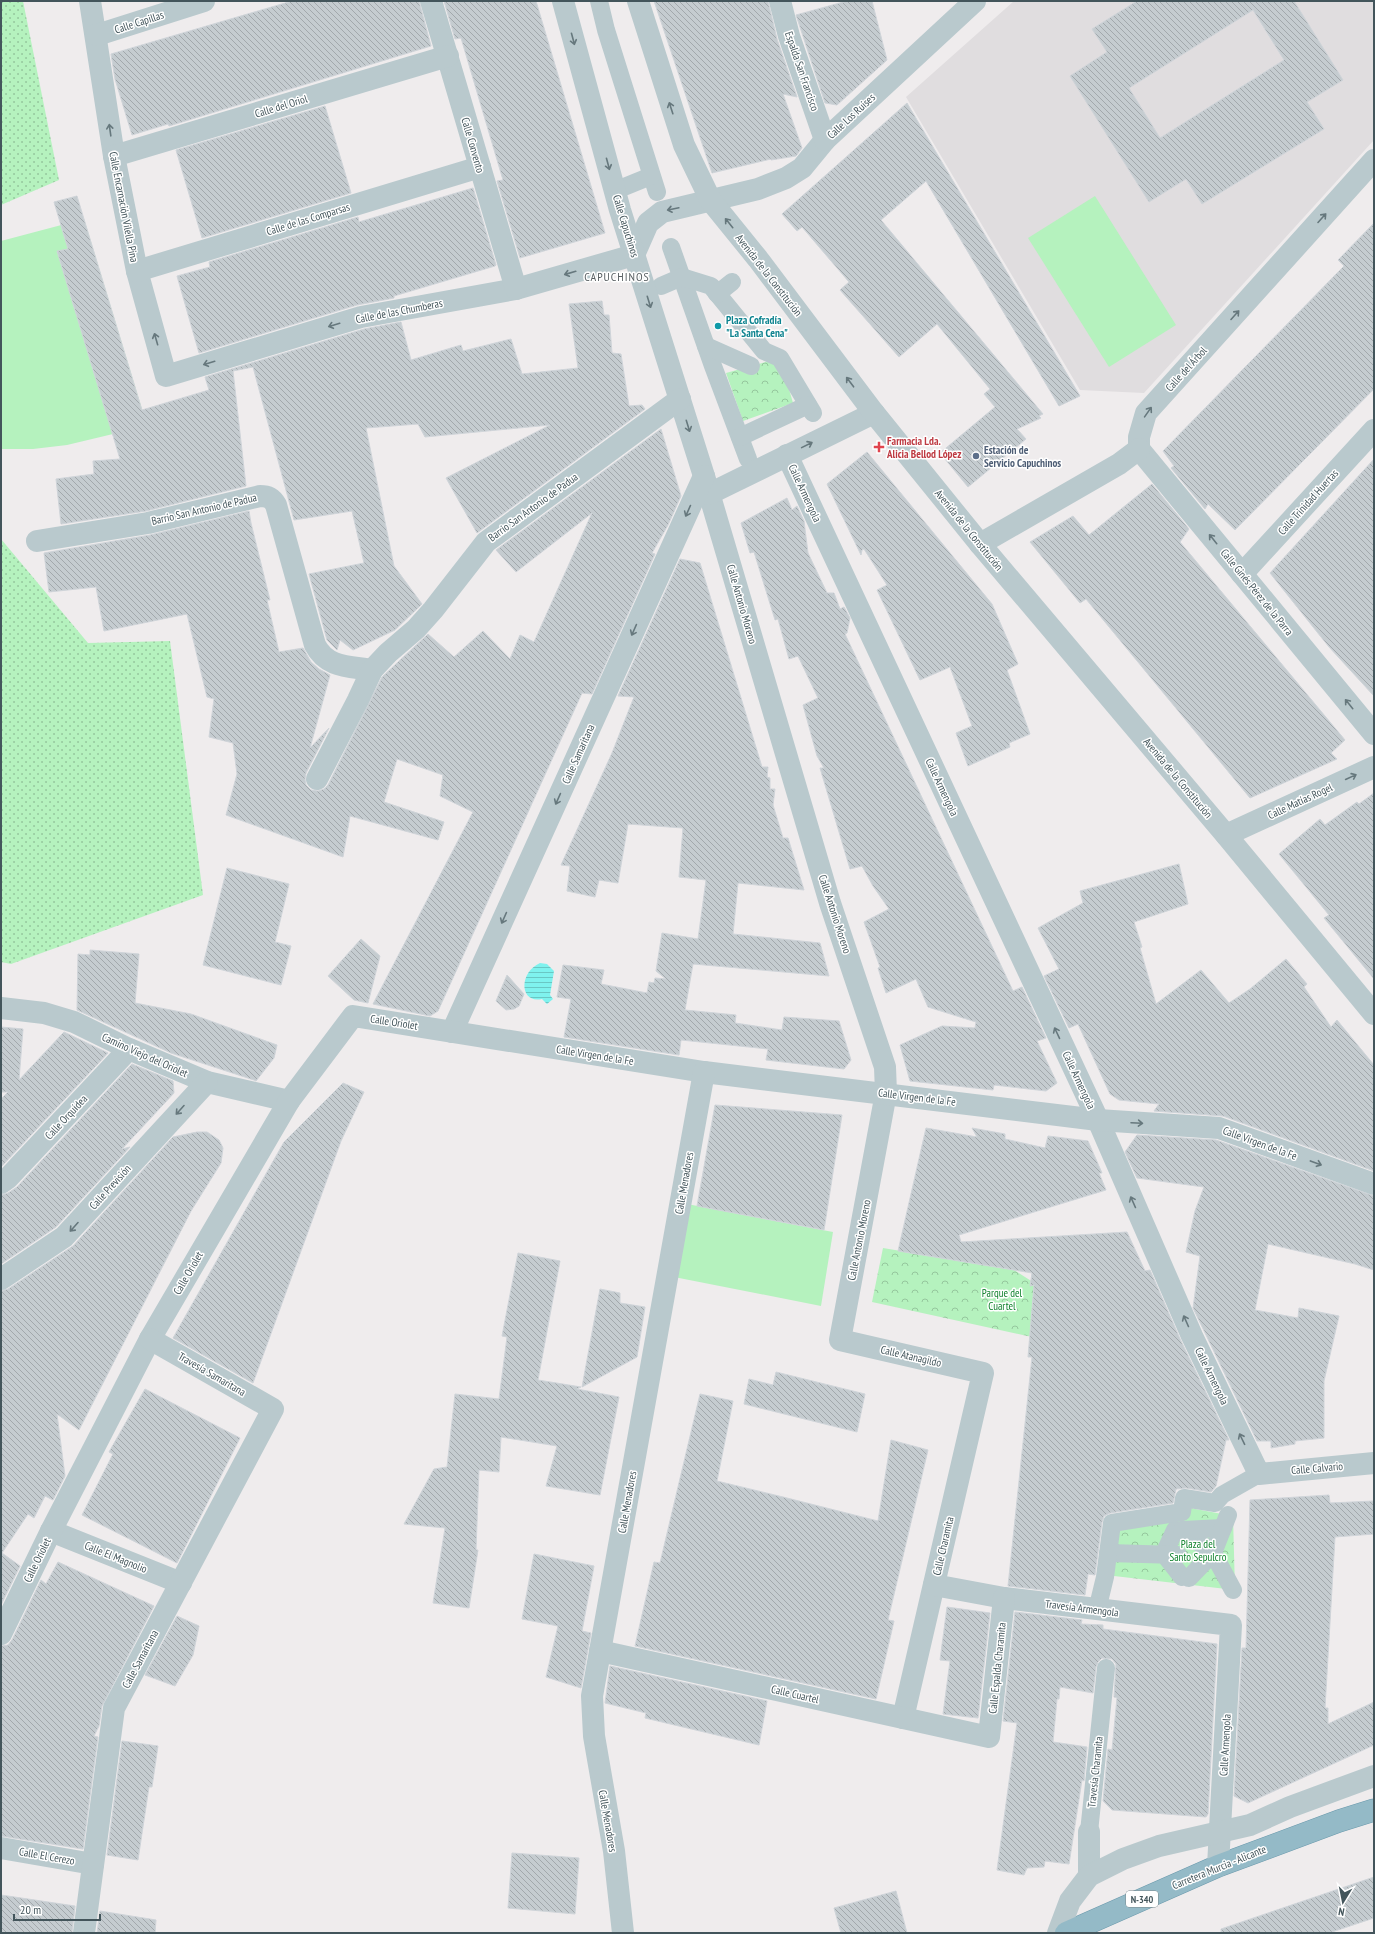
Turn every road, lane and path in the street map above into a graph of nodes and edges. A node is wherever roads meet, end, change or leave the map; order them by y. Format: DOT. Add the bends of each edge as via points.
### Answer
graph roads {
  1 [pos="90,1"];
  2 [pos="204,1"];
  3 [pos="431,1"];
  4 [pos="563,1"];
  5 [pos="599,1"];
  6 [pos="638,1"];
  7 [pos="780,1"];
  8 [pos="975,1"];
  9 [pos="97,35"];
  10 [pos="448,56"];
  11 [pos="825,140"];
  12 [pos="114,156"];
  13 [pos="1374,160"];
  14 [pos="480,168"];
  15 [pos="624,187"];
  16 [pos="711,201"];
  17 [pos="671,247"];
  18 [pos="634,255"];
  19 [pos="137,271"];
  20 [pos="682,277"];
  21 [pos="732,282"];
  22 [pos="661,286"];
  23 [pos="516,289"];
  24 [pos="717,294"];
  25 [pos="706,346"];
  26 [pos="751,366"];
  27 [pos="166,376"];
  28 [pos="680,399"];
  29 [pos="874,413"];
  30 [pos="1374,430"];
  31 [pos="740,437"];
  32 [pos="1139,449"];
  33 [pos="787,455"];
  34 [pos="748,459"];
  35 [pos="706,485"];
  36 [pos="37,541"];
  37 [pos="980,544"];
  38 [pos="1242,574"];
  39 [pos="372,670"];
  40 [pos="1374,734"];
  41 [pos="1374,767"];
  42 [pos="317,779"];
  43 [pos="1226,835"];
  44 [pos="1,1008"];
  45 [pos="1374,1014"];
  46 [pos="452,1032"];
  47 [pos="129,1049"];
  48 [pos="704,1072"];
  49 [pos="207,1082"];
  50 [pos="886,1093"];
  51 [pos="289,1101"];
  52 [pos="1098,1120"];
  53 [pos="1,1183"];
  54 [pos="1374,1184"];
  55 [pos="1,1279"];
  56 [pos="150,1339"];
  57 [pos="840,1340"];
  58 [pos="983,1373"];
  59 [pos="273,1410"];
  60 [pos="1374,1463"];
  61 [pos="1259,1474"];
  62 [pos="1175,1530"];
  63 [pos="51,1531"];
  64 [pos="1108,1553"];
  65 [pos="1142,1553"];
  66 [pos="1213,1553"];
  67 [pos="1176,1554"];
  68 [pos="1106,1573"];
  69 [pos="181,1583"];
  70 [pos="934,1586"];
  71 [pos="1233,1590"];
  72 [pos="1004,1598"];
  73 [pos="1097,1610"];
  74 [pos="1231,1625"];
  75 [pos="1,1634"];
  76 [pos="600,1651"];
  77 [pos="1106,1668"];
  78 [pos="903,1718"];
  79 [pos="989,1737"];
  80 [pos="1374,1776"];
  81 [pos="1374,1810"];
  82 [pos="1089,1832"];
  83 [pos="1220,1833"];
  84 [pos="1,1848"];
  85 [pos="93,1864"];
  86 [pos="1218,1866"];
  87 [pos="1089,1876"];
  88 [pos="84,1933"];
  89 [pos="623,1933"];
  90 [pos="1058,1933"];
  91 [pos="1066,1933"];
  1 -- 9 [label="street, Calle Encarnación Vilella Pina"];
  2 -- 9 [label="street, Calle Capillas"];
  3 -- 10 [label="street, Calle Convento"];
  4 -- 18 [label="street, Calle Capuchinos, one-way"];
  5 -- 15 [label="street" via="654,184"];
  16 -- 6 [label="street, Avenida de la Constitución, one-way" via="684,145"];
  7 -- 11 [label="street, Espalda San Francisco" via="789,36"];
  8 -- 11 [label="street, Calle Los Ruises"];
  12 -- 9 [label="street, Calle Encarnación Vilella Pina, one-way"];
  10 -- 12 [label="street, Calle del Oriol"];
  10 -- 14 [label="street, Calle Convento"];
  11 -- 16 [label="street, Calle Los Ruises" via="802,168 786,178 758,190"];
  12 -- 19 [label="street, Calle Encarnación Vilella Pina"];
  32 -- 13 [label="street, Calle del Árbol, one-way" via="1139,437 1146,413"];
  14 -- 19 [label="street, Calle de las Comparsas"];
  14 -- 23 [label="street, Calle Convento"];
  16 -- 18 [label="street, Calle Los Ruises, one-way" via="662,212 648,223"];
  29 -- 16 [label="street, Avenida de la Constitución, one-way" via="758,258"];
  17 -- 20 [label="street"];
  18 -- 23 [label="street, Calle de las Chumberas, one-way"];
  18 -- 28 [label="street, Calle Capuchinos, one-way"];
  27 -- 19 [label="street, Calle Encarnación Vilella Pina, one-way"];
  20 -- 22 [label="street"];
  20 -- 24 [label="street" via="711,286"];
  20 -- 25 [label="street"];
  21 -- 24 [label="street"];
  23 -- 27 [label="street, Calle de las Chumberas, one-way" via="362,317"];
  24 -- 31 [label="street" via="764,351 780,358 811,409 772,416"];
  25 -- 26 [label="street"];
  25 -- 31 [label="street" via="730,399"];
  28 -- 35 [label="street, Calle Capuchinos, one-way"];
  28 -- 39 [label="street, Barrio San Antonio de Padua" via="486,542 433,610"];
  33 -- 29 [label="street, one-way"];
  29 -- 37 [label="street, Avenida de la Constitución"];
  30 -- 38 [label="street, Calle Trinidad Huertas"];
  31 -- 34 [label="street"];
  32 -- 37 [label="street" via="1119,464"];
  38 -- 32 [label="street, Calle Ginés Pérez de la Parra, one-way"];
  33 -- 35 [label="street"];
  52 -- 33 [label="street, Calle Armengola, one-way"];
  35 -- 46 [label="street, Calle Samaritana, one-way"];
  35 -- 50 [label="street, Calle Antonio Moreno" via="830,902 877,1038 885,1067"];
  36 -- 39 [label="street, Barrio San Antonio de Padua" via="148,523 267,496 273,499 276,505 320,655 329,661"];
  37 -- 43 [label="street, Avenida de la Constitución"];
  40 -- 38 [label="street, Calle Ginés Pérez de la Parra, one-way"];
  39 -- 42 [label="street, Barrio San Antonio de Padua"];
  43 -- 41 [label="street, Calle Matías Rogel, one-way"];
  43 -- 45 [label="street, Avenida de la Constitución"];
  44 -- 47 [label="street, Camino Viejo del Oriolet" via="44,1013 74,1022"];
  46 -- 48 [label="street, Calle Virgen de la Fe"];
  46 -- 51 [label="street, Calle Oriolet" via="353,1016"];
  47 -- 49 [label="street, Camino Viejo del Oriolet"];
  47 -- 53 [label="street, Calle Orquídea"];
  48 -- 50 [label="street, Calle Virgen de la Fe"];
  48 -- 76 [label="street, Calle Menadores"];
  49 -- 51 [label="street, Camino Viejo del Oriolet"];
  49 -- 55 [label="street, Calle Previsión, one-way" via="64,1237"];
  50 -- 52 [label="street, Calle Virgen de la Fe"];
  50 -- 57 [label="street, Calle Antonio Moreno"];
  51 -- 56 [label="street, Calle Oriolet"];
  52 -- 54 [label="street, Calle Virgen de la Fe, one-way" via="1219,1128"];
  61 -- 52 [label="street, Calle Armengola, one-way" via="1192,1336"];
  56 -- 59 [label="street, Travesía Samaritana"];
  56 -- 63 [label="street, Calle Oriolet"];
  57 -- 58 [label="street, Calle Atanagildo"];
  58 -- 70 [label="street, Calle Charamita"];
  59 -- 69 [label="street, Calle Samaritana"];
  60 -- 61 [label="street, Calle Calvario"];
  61 -- 64 [label="street" via="1222,1495 1215,1503 1184,1498 1182,1512 1112,1523"];
  62 -- 67 [label="street"];
  63 -- 69 [label="street, Calle El Magnolio"];
  63 -- 75 [label="street, Calle Oriolet"];
  64 -- 65 [label="street"];
  64 -- 68 [label="street"];
  65 -- 67 [label="street"];
  65 -- 68 [label="street"];
  66 -- 66 [label="street" via="1226,1521 1182,1530"];
  66 -- 67 [label="street"];
  66 -- 67 [label="street" via="1185,1578"];
  66 -- 71 [label="street"];
  68 -- 73 [label="street"];
  69 -- 85 [label="street, Calle Samaritana" via="114,1708"];
  70 -- 72 [label="street, Travesía Armengola"];
  70 -- 78 [label="street, Calle Charamita"];
  72 -- 73 [label="street, Travesía Armengola"];
  72 -- 79 [label="street, Calle Espalda Charamita"];
  73 -- 74 [label="street, Travesía Armengola"];
  74 -- 83 [label="street, Calle Armengola"];
  76 -- 78 [label="street, Calle Cuartel"];
  76 -- 89 [label="street, Calle Menadores" via="592,1696 593,1730 614,1851"];
  77 -- 82 [label="street, Travesía Charamita"];
  78 -- 79 [label="street, Calle Cuartel"];
  80 -- 83 [label="street" via="1290,1807 1250,1825"];
  81 -- 86 [label="highway, Carretera Murcia - Alicante / N-340"];
  82 -- 87 [label="street, Travesía Charamita"];
  83 -- 86 [label="street, Calle Armengola"];
  83 -- 87 [label="street" via="1159,1846 1123,1859"];
  84 -- 85 [label="street, Calle El Cerezo"];
  85 -- 88 [label="street, Calle Samaritana"];
  86 -- 91 [label="highway, Carretera Murcia - Alicante / N-340"];
  87 -- 90 [label="street" via="1070,1901"];
}
